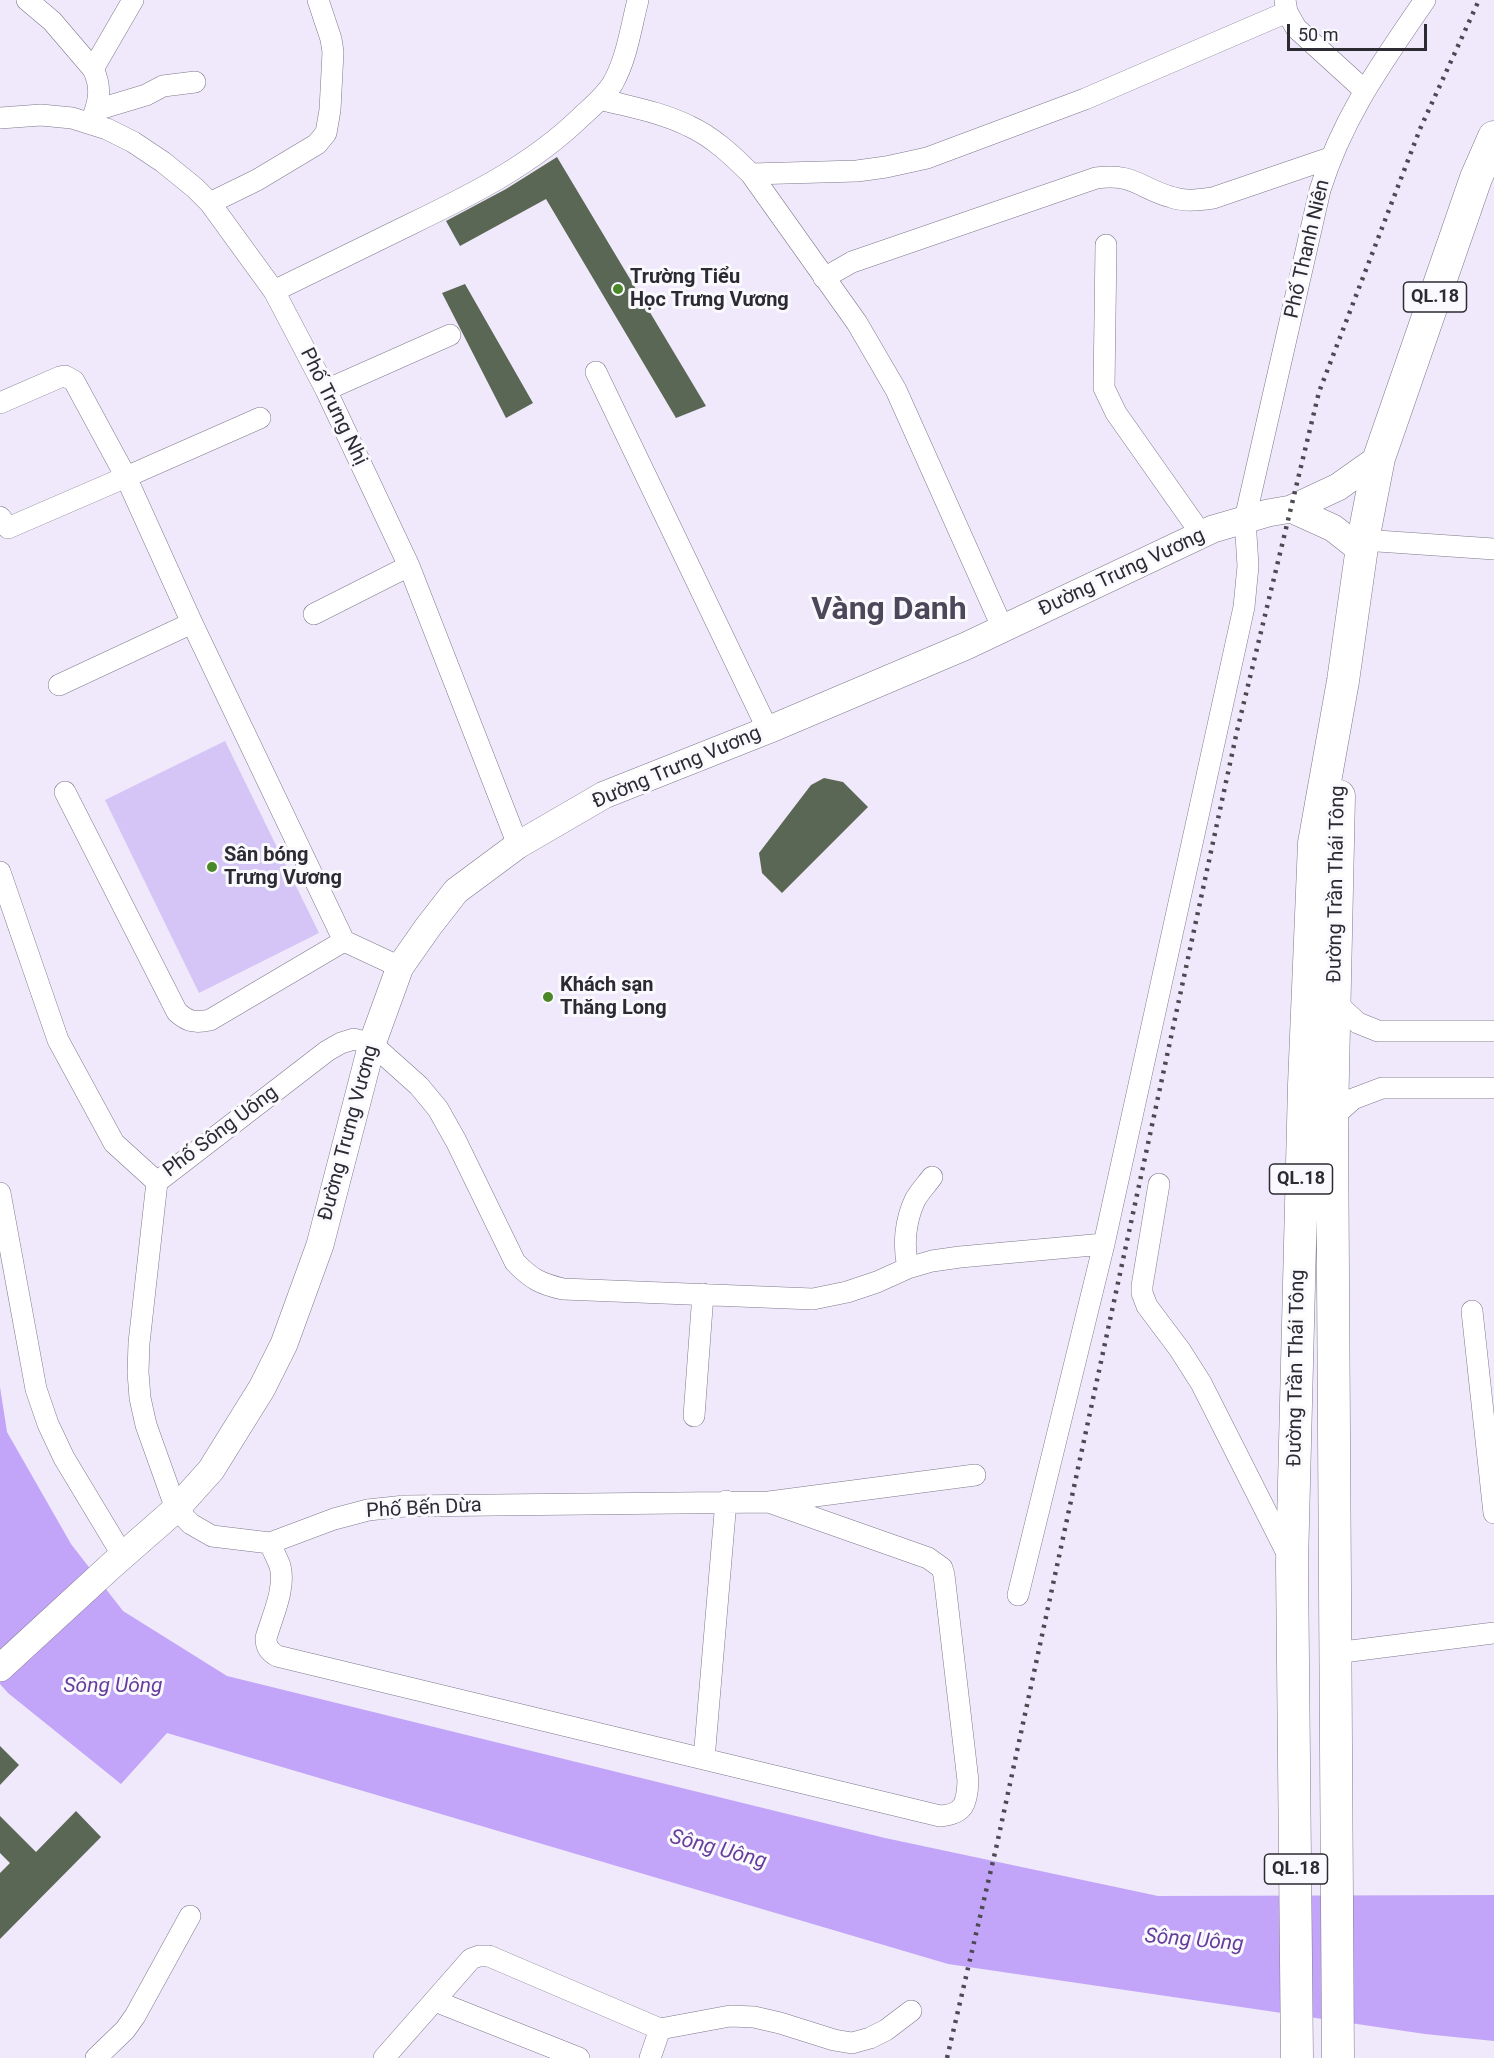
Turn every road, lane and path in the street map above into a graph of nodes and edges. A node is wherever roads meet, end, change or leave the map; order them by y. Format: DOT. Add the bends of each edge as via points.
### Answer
graph roads {
  1 [pos="27,0"];
  2 [pos="133,0"];
  3 [pos="318,0"];
  4 [pos="638,0"];
  5 [pos="1425,0"];
  6 [pos="1286,6"];
  7 [pos="93,69"];
  8 [pos="195,82"];
  9 [pos="1364,90"];
  10 [pos="600,99"];
  11 [pos="93,117"];
  12 [pos="0,118"];
  13 [pos="1494,137"];
  14 [pos="1330,158"];
  15 [pos="751,174"];
  16 [pos="210,203"];
  17 [pos="1106,245"];
  18 [pos="824,278"];
  19 [pos="274,291"];
  20 [pos="450,335"];
  21 [pos="596,372"];
  22 [pos="326,390"];
  23 [pos="0,403"];
  24 [pos="260,418"];
  25 [pos="1379,458"];
  26 [pos="126,477"];
  27 [pos="1291,509"];
  28 [pos="0,517"];
  29 [pos="1245,519"];
  30 [pos="1202,535"];
  31 [pos="1362,545"];
  32 [pos="1494,549"];
  33 [pos="409,566"];
  34 [pos="314,614"];
  35 [pos="192,623"];
  36 [pos="1003,629"];
  37 [pos="1343,681"];
  38 [pos="59,685"];
  39 [pos="768,730"];
  40 [pos="65,792"];
  41 [pos="518,845"];
  42 [pos="0,872"];
  43 [pos="344,941"];
  44 [pos="400,967"];
  45 [pos="1334,1001"];
  46 [pos="1494,1031"];
  47 [pos="372,1044"];
  48 [pos="1494,1088"];
  49 [pos="1332,1118"];
  50 [pos="932,1177"];
  51 [pos="157,1182"];
  52 [pos="1159,1184"];
  53 [pos="0,1193"];
  54 [pos="1104,1244"];
  55 [pos="908,1268"];
  56 [pos="703,1294"];
  57 [pos="1472,1311"];
  58 [pos="694,1416"];
  59 [pos="975,1475"];
  60 [pos="726,1501"];
  61 [pos="770,1502"];
  62 [pos="176,1509"];
  63 [pos="1494,1513"];
  64 [pos="270,1543"];
  65 [pos="117,1561"];
  66 [pos="1292,1563"];
  67 [pos="1018,1595"];
  68 [pos="1494,1633"];
  69 [pos="1335,1667"];
  70 [pos="0,1668"];
  71 [pos="704,1759"];
  72 [pos="190,1916"];
  73 [pos="435,2001"];
  74 [pos="911,2011"];
  75 [pos="660,2029"];
  76 [pos="96,2058"];
  77 [pos="384,2058"];
  78 [pos="579,2058"];
  79 [pos="650,2058"];
  80 [pos="1297,2058"];
  81 [pos="1338,2058"];
  1 -- 7 [label="street" via="52,21"];
  2 -- 7 [label="street"];
  3 -- 16 [label="street" via="333,52 326,134 317,144 257,180"];
  4 -- 10 [label="street" via="619,69"];
  5 -- 9 [label="street, Phố Thanh Niên"];
  6 -- 9 [label="street" via="1296,28"];
  6 -- 15 [label="street" via="1085,99 927,158 857,171"];
  7 -- 11 [label="street" via="100,92"];
  8 -- 11 [label="street" via="163,86"];
  9 -- 14 [label="street, Phố Thanh Niên"];
  10 -- 15 [label="street" via="690,126 732,155"];
  10 -- 19 [label="street" via="541,152 503,177"];
  11 -- 12 [label="street, Phố Trưng Nhị"];
  11 -- 16 [label="street, Phố Trưng Nhị" via="163,162"];
  13 -- 25 [label="highway, QL.18" via="1476,178"];
  14 -- 18 [label="street" via="1197,201 1170,197 1122,177 1096,178 852,262"];
  14 -- 29 [label="street, Phố Thanh Niên"];
  15 -- 18 [label="street"];
  16 -- 19 [label="street, Phố Trưng Nhị"];
  17 -- 30 [label="street" via="1104,388 1116,413"];
  18 -- 36 [label="street" via="857,323 896,390"];
  19 -- 22 [label="street, Phố Trưng Nhị"];
  20 -- 22 [label="street"];
  21 -- 39 [label="street"];
  22 -- 33 [label="street, Phố Trưng Nhị"];
  23 -- 26 [label="street" via="60,377 70,378"];
  24 -- 26 [label="street"];
  25 -- 27 [label="main road, Đường Trưng Vương" via="1338,487"];
  25 -- 31 [label="highway, Đường Trần Thái Tông / QL.18"];
  26 -- 28 [label="street" via="8,528"];
  26 -- 35 [label="street"];
  27 -- 29 [label="main road, Đường Trưng Vương"];
  27 -- 31 [label="main road"];
  29 -- 30 [label="main road, Đường Trưng Vương"];
  29 -- 54 [label="street, Phố Thanh Niên" via="1248,566 1244,608"];
  30 -- 36 [label="main road, Đường Trưng Vương"];
  31 -- 32 [label="street"];
  31 -- 37 [label="highway, Đường Trần Thái Tông / QL.18"];
  33 -- 34 [label="street"];
  33 -- 41 [label="street, Phố Trưng Nhị"];
  35 -- 38 [label="street"];
  35 -- 43 [label="street"];
  36 -- 39 [label="main road, Đường Trưng Vương"];
  37 -- 45 [label="highway, Đường Trần Thái Tông / QL.18"];
  37 -- 66 [label="highway, Đường Trần Thái Tông / QL.18" via="1314,843"];
  39 -- 41 [label="main road, Đường Trưng Vương" via="604,795"];
  40 -- 43 [label="street" via="177,1012 185,1020 210,1020"];
  41 -- 44 [label="main road, Đường Trưng Vương" via="456,891"];
  42 -- 51 [label="street, Phố Sông Uông" via="58,1040 114,1143"];
  43 -- 44 [label="street"];
  44 -- 47 [label="main road, Đường Trưng Vương"];
  45 -- 46 [label="street" via="1358,1023 1378,1031"];
  45 -- 49 [label="highway, Đường Trần Thái Tông / QL.18"];
  47 -- 51 [label="street, Phố Sông Uông" via="354,1039 327,1051"];
  47 -- 56 [label="street" via="419,1086 438,1109 516,1262 529,1276 563,1288"];
  47 -- 62 [label="main road, Đường Trưng Vương" via="320,1245 284,1344 262,1388 211,1470"];
  48 -- 49 [label="street" via="1382,1088 1353,1099"];
  49 -- 69 [label="highway, Đường Trần Thái Tông / QL.18"];
  50 -- 55 [label="street" via="915,1200 906,1227"];
  51 -- 62 [label="street, Phố Bến Dừa" via="138,1372 146,1425"];
  52 -- 66 [label="street" via="1143,1300 1201,1383"];
  53 -- 65 [label="street" via="36,1389 64,1458"];
  54 -- 55 [label="street" via="960,1257"];
  54 -- 67 [label="street, Phố Thanh Niên"];
  55 -- 56 [label="street" via="847,1292 813,1299"];
  56 -- 58 [label="street"];
  57 -- 63 [label="street"];
  59 -- 61 [label="street"];
  60 -- 61 [label="street, Phố Bến Dừa"];
  60 -- 64 [label="street, Phố Bến Dừa" via="405,1506 334,1518"];
  60 -- 71 [label="street"];
  61 -- 71 [label="street" via="928,1558 942,1568 967,1797 953,1815 940,1816"];
  62 -- 64 [label="street, Phố Bến Dừa" via="212,1536"];
  62 -- 65 [label="main road, Đường Trưng Vương"];
  64 -- 71 [label="street" via="281,1577 266,1646 277,1656"];
  65 -- 70 [label="main road, Đường Trưng Vương"];
  66 -- 80 [label="highway, Đường Trần Thái Tông / QL.18"];
  68 -- 69 [label="street"];
  69 -- 81 [label="highway, Đường Trần Thái Tông / QL.18"];
  72 -- 76 [label="street" via="135,2016"];
  73 -- 75 [label="street" via="471,1959 489,1956"];
  73 -- 77 [label="street"];
  73 -- 78 [label="street"];
  74 -- 75 [label="street" via="886,2030 852,2043 754,2017 730,2016"];
  75 -- 79 [label="street"];
}
